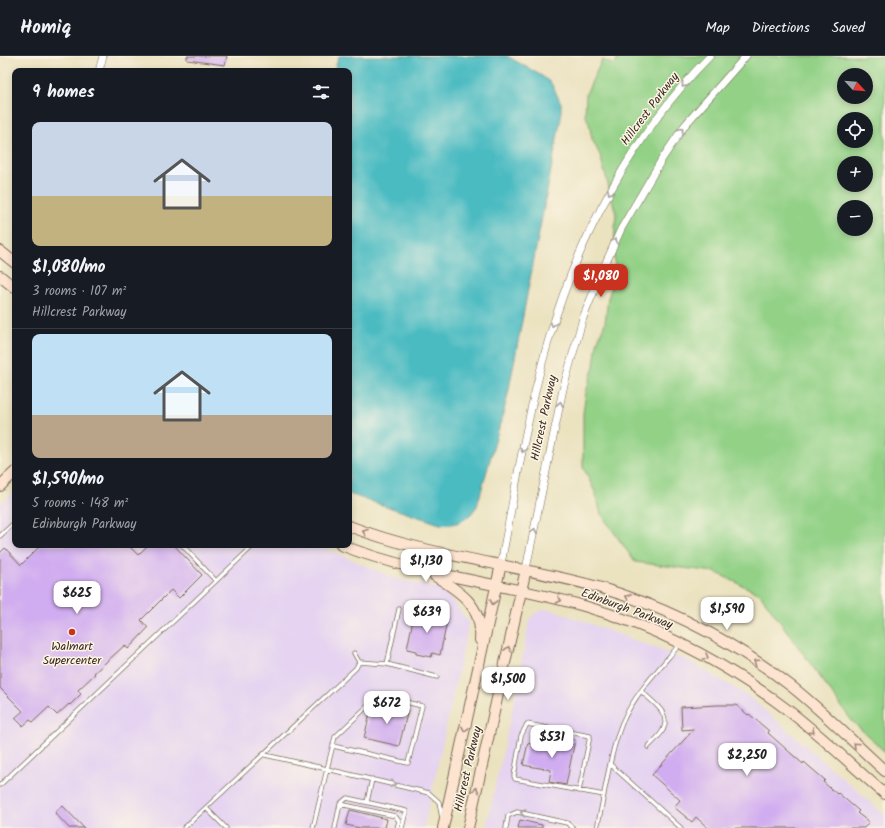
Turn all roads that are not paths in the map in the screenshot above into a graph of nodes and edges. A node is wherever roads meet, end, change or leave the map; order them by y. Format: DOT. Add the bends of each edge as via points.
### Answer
graph roads {
  1 [pos="103,56"];
  2 [pos="710,56"];
  3 [pos="746,56"];
  4 [pos="100,68"];
  5 [pos="0,251"];
  6 [pos="12,261"];
  7 [pos="0,276"];
  8 [pos="12,286"];
  9 [pos="12,475"];
  10 [pos="0,486"];
  11 [pos="12,525"];
  12 [pos="352,527"];
  13 [pos="0,536"];
  14 [pos="185,548"];
  15 [pos="251,548"];
  16 [pos="348,548"];
  17 [pos="501,564"];
  18 [pos="526,569"];
  19 [pos="428,572"];
  20 [pos="216,581"];
  21 [pos="496,585"];
  22 [pos="521,591"];
  23 [pos="399,609"];
  24 [pos="680,643"];
  25 [pos="354,653"];
  26 [pos="359,662"];
  27 [pos="387,664"];
  28 [pos="478,668"];
  29 [pos="437,677"];
  30 [pos="641,691"];
  31 [pos="333,746"];
  32 [pos="648,747"];
  33 [pos="265,755"];
  34 [pos="611,765"];
  35 [pos="327,769"];
  36 [pos="885,771"];
  37 [pos="372,779"];
  38 [pos="0,785"];
  39 [pos="579,791"];
  40 [pos="885,794"];
  41 [pos="604,795"];
  42 [pos="367,802"];
  43 [pos="340,804"];
  44 [pos="206,808"];
  45 [pos="443,827"];
  46 [pos="184,828"];
  47 [pos="226,828"];
  48 [pos="313,828"];
  49 [pos="335,828"];
  50 [pos="397,828"];
  51 [pos="402,828"];
  52 [pos="468,828"];
  53 [pos="506,828"];
  54 [pos="573,828"];
  55 [pos="597,828"];
  56 [pos="681,828"];
  1 -- 4 [label="street"];
  2 -- 17 [label="street, Hillcrest Parkway, one-way" via="672,98 637,147 615,182 571,274 556,314 540,371"];
  18 -- 3 [label="street, Hillcrest Parkway, one-way" via="563,389 583,318 600,276 621,229 662,159 685,125"];
  5 -- 6 [label="main road"];
  7 -- 8 [label="main road"];
  9 -- 10 [label="main road"];
  11 -- 13 [label="lane"];
  17 -- 12 [label="main road, Edinburgh Parkway, one-way" via="398,542"];
  14 -- 20 [label="lane"];
  15 -- 20 [label="lane"];
  16 -- 19 [label="main road, Edinburgh Parkway" via="373,558"];
  17 -- 18 [label="main road, Edinburgh Parkway"];
  17 -- 21 [label="main road, Hillcrest Parkway"];
  18 -- 22 [label="main road, Hillcrest Parkway"];
  36 -- 18 [label="main road, Edinburgh Parkway, one-way" via="790,686 715,637 665,612 629,598 598,587"];
  19 -- 21 [label="main road, Edinburgh Parkway"];
  19 -- 28 [label="main road" via="457,590 473,608 479,625"];
  20 -- 38 [label="lane"];
  21 -- 22 [label="main road, Edinburgh Parkway"];
  21 -- 28 [label="main road, Hillcrest Parkway, one-way"];
  22 -- 24 [label="main road, Edinburgh Parkway, one-way" via="615,616"];
  52 -- 22 [label="main road, Hillcrest Parkway, one-way"];
  23 -- 27 [label="lane"];
  24 -- 30 [label="lane"];
  24 -- 40 [label="main road, Edinburgh Parkway, one-way" via="723,667 786,709"];
  25 -- 26 [label="lane"];
  26 -- 27 [label="lane"];
  26 -- 33 [label="lane" via="356,668"];
  27 -- 29 [label="lane"];
  28 -- 45 [label="main road, Hillcrest Parkway, one-way"];
  30 -- 32 [label="lane" via="662,710 665,720 664,729"];
  30 -- 34 [label="lane" via="622,723"];
  31 -- 31 [label="lane" via="335,737 381,696 422,706 408,763"];
  31 -- 35 [label="lane"];
  33 -- 35 [label="lane"];
  33 -- 44 [label="lane"];
  34 -- 41 [label="lane"];
  34 -- 56 [label="lane"];
  35 -- 37 [label="lane"];
  35 -- 48 [label="lane"];
  37 -- 42 [label="lane"];
  37 -- 45 [label="lane, one-way" via="429,792 439,802"];
  39 -- 39 [label="lane" via="515,779 521,736 527,724 590,736"];
  39 -- 41 [label="lane"];
  41 -- 55 [label="lane"];
  42 -- 43 [label="lane" via="347,798"];
  42 -- 51 [label="lane" via="406,811"];
  43 -- 49 [label="lane"];
  43 -- 50 [label="lane" via="395,816 399,821"];
  44 -- 46 [label="lane"];
  44 -- 47 [label="lane"];
  54 -- 53 [label="lane, one-way" via="567,822 517,812 508,816"];
}
